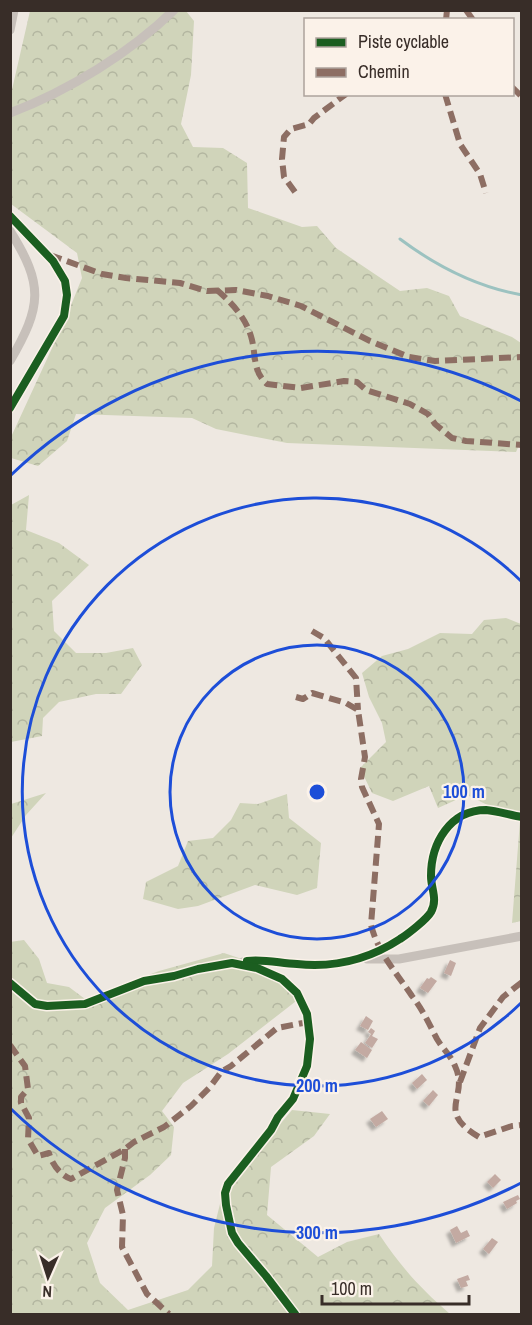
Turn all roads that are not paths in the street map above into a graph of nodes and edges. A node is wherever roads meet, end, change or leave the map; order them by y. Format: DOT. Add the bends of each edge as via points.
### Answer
graph roads {
  1 [pos="14,10"];
  2 [pos="174,10"];
  3 [pos="10,30"];
  4 [pos="10,113"];
  5 [pos="10,216"];
  6 [pos="10,231"];
  7 [pos="10,361"];
  8 [pos="10,408"];
  9 [pos="522,817"];
  10 [pos="522,936"];
  11 [pos="361,959"];
  12 [pos="232,963"];
  13 [pos="10,983"];
  14 [pos="295,1314"];
  1 -- 3 [label="street"];
  2 -- 4 [label="street" via="150,34 106,63 55,93"];
  5 -- 8 [label="street" via="53,261 65,281 67,295 64,316"];
  6 -- 7 [label="street" via="33,271 36,293 29,325"];
  9 -- 11 [label="street" via="486,810 454,819 436,846 431,913 402,938"];
  10 -- 11 [label="street" via="399,959"];
  11 -- 12 [label="street" via="327,965 262,959"];
  12 -- 13 [label="street" via="144,981 85,1004 35,1004"];
  12 -- 14 [label="street" via="258,968 282,979 297,993 307,1014 307,1066 293,1099 225,1193 230,1226 238,1243"];
}
